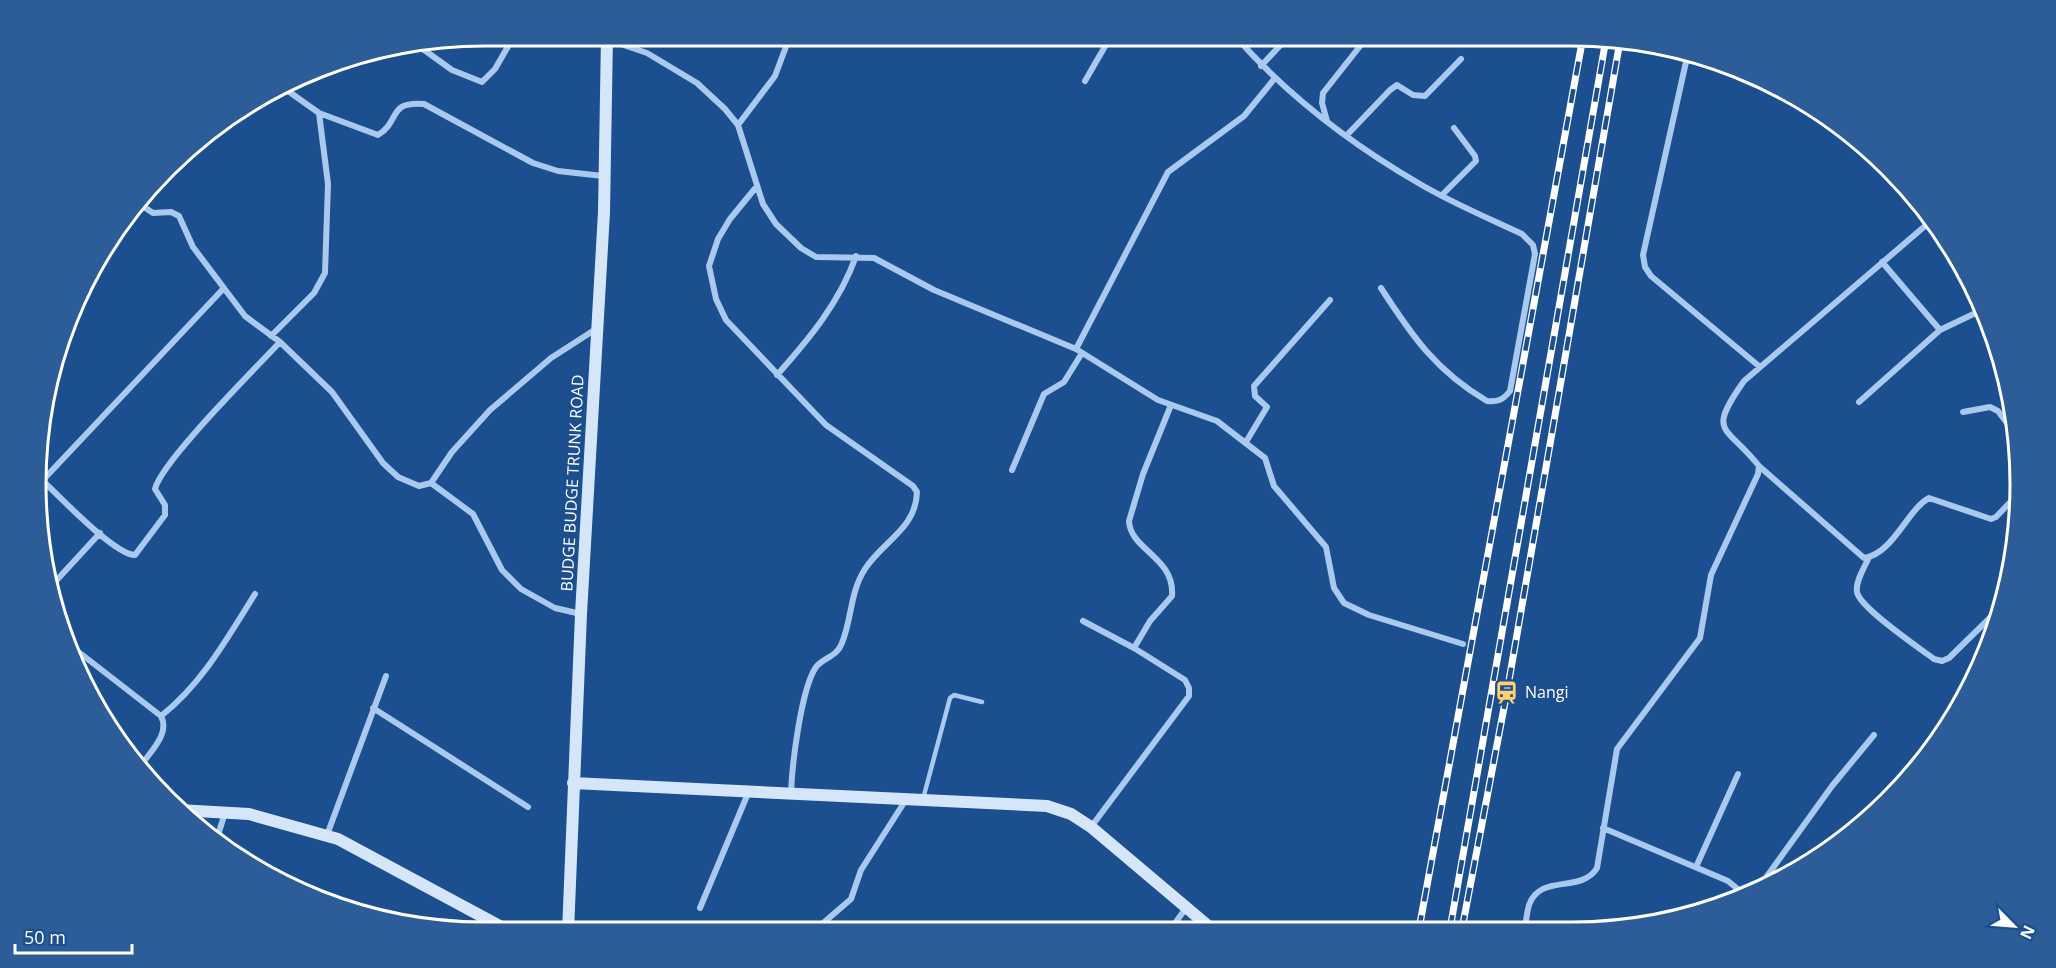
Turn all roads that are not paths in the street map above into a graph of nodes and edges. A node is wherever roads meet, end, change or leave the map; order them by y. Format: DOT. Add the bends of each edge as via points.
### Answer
graph roads {
  1 [pos="508,46"];
  2 [pos="604,46"];
  3 [pos="628,46"];
  4 [pos="786,46"];
  5 [pos="1105,46"];
  6 [pos="1244,46"];
  7 [pos="1280,46"];
  8 [pos="1360,46"];
  9 [pos="425,50"];
  10 [pos="1461,59"];
  11 [pos="1686,61"];
  12 [pos="1261,66"];
  13 [pos="1275,78"];
  14 [pos="1085,81"];
  15 [pos="290,92"];
  16 [pos="319,112"];
  17 [pos="1327,122"];
  18 [pos="738,125"];
  19 [pos="1454,128"];
  20 [pos="1347,135"];
  21 [pos="603,176"];
  22 [pos="757,186"];
  23 [pos="1442,195"];
  24 [pos="145,208"];
  25 [pos="1925,226"];
  26 [pos="856,256"];
  27 [pos="1882,262"];
  28 [pos="224,288"];
  29 [pos="1381,288"];
  30 [pos="1330,300"];
  31 [pos="1974,314"];
  32 [pos="596,328"];
  33 [pos="1940,330"];
  34 [pos="271,336"];
  35 [pos="279,342"];
  36 [pos="1079,351"];
  37 [pos="1760,367"];
  38 [pos="777,375"];
  39 [pos="1859,402"];
  40 [pos="1171,405"];
  41 [pos="1963,412"];
  42 [pos="2005,420"];
  43 [pos="1246,442"];
  44 [pos="1759,466"];
  45 [pos="1012,470"];
  46 [pos="46,476"];
  47 [pos="431,483"];
  48 [pos="46,485"];
  49 [pos="2009,503"];
  50 [pos="100,533"];
  51 [pos="1869,557"];
  52 [pos="57,580"];
  53 [pos="255,594"];
  54 [pos="581,614"];
  55 [pos="1988,620"];
  56 [pos="1083,621"];
  57 [pos="1463,644"];
  58 [pos="1134,648"];
  59 [pos="81,654"];
  60 [pos="386,676"];
  61 [pos="982,702"];
  62 [pos="373,708"];
  63 [pos="161,716"];
  64 [pos="1874,735"];
  65 [pos="145,760"];
  66 [pos="1738,774"];
  67 [pos="573,783"];
  68 [pos="749,791"];
  69 [pos="791,793"];
  70 [pos="907,798"];
  71 [pos="923,799"];
  72 [pos="528,807"];
  73 [pos="194,811"];
  74 [pos="225,813"];
  75 [pos="1091,826"];
  76 [pos="1603,828"];
  77 [pos="219,832"];
  78 [pos="327,836"];
  79 [pos="1696,867"];
  80 [pos="1768,875"];
  81 [pos="1737,889"];
  82 [pos="1186,907"];
  83 [pos="700,908"];
  84 [pos="493,922"];
  85 [pos="568,922"];
  86 [pos="824,922"];
  87 [pos="1176,922"];
  88 [pos="1204,922"];
  89 [pos="1526,922"];
  1 -- 9 [label="street" via="482,82 452,70"];
  2 -- 21 [label="street, BUDGE BUDGE TRUNK ROAD"];
  3 -- 18 [label="street" via="697,83"];
  4 -- 18 [label="street" via="775,76"];
  5 -- 14 [label="street"];
  6 -- 12 [label="street"];
  7 -- 12 [label="street"];
  8 -- 17 [label="street" via="1323,93"];
  10 -- 20 [label="street" via="1425,96 1413,95 1396,85"];
  11 -- 37 [label="street" via="1643,255 1644,267"];
  12 -- 13 [label="street"];
  13 -- 17 [label="street"];
  13 -- 36 [label="street" via="1244,116 1168,172"];
  15 -- 16 [label="street"];
  16 -- 21 [label="street" via="378,135 400,105 424,104 533,163 558,171"];
  16 -- 34 [label="street" via="328,184 325,273 314,293"];
  17 -- 20 [label="street"];
  18 -- 22 [label="street"];
  19 -- 23 [label="street" via="1476,161"];
  20 -- 23 [label="street"];
  21 -- 32 [label="street, BUDGE BUDGE TRUNK ROAD"];
  22 -- 26 [label="street" via="776,224 801,248 816,257"];
  22 -- 38 [label="street" via="718,239 709,266 726,320"];
  23 -- 29 [label="street" via="1522,234 1533,245 1535,254 1510,391 1505,398 1488,401 1432,358 1414,339"];
  24 -- 28 [label="street" via="153,213 171,212 179,216 193,247"];
  25 -- 27 [label="street"];
  26 -- 36 [label="street" via="874,258 934,290"];
  26 -- 38 [label="street" via="840,295 809,340"];
  27 -- 33 [label="street"];
  27 -- 37 [label="street"];
  28 -- 34 [label="street" via="245,316"];
  28 -- 46 [label="street"];
  30 -- 43 [label="street" via="1254,386 1255,396 1267,407"];
  31 -- 33 [label="street"];
  32 -- 47 [label="street" via="551,358 490,410 452,452"];
  32 -- 54 [label="street, BUDGE BUDGE TRUNK ROAD"];
  33 -- 39 [label="street"];
  34 -- 35 [label="street"];
  35 -- 47 [label="street" via="332,392 362,436 398,477 418,486"];
  35 -- 50 [label="street" via="158,480 155,489 165,505 165,515 135,555"];
  36 -- 40 [label="street"];
  36 -- 45 [label="street" via="1064,382 1044,394"];
  37 -- 44 [label="street" via="1744,381 1725,408 1722,422 1728,434"];
  38 -- 69 [label="street" via="826,426 917,492 913,514 893,541 874,556 856,585 838,651 812,675 793,758"];
  40 -- 43 [label="street" via="1217,421"];
  40 -- 58 [label="street" via="1143,474 1129,529 1159,559 1172,596 1150,621"];
  41 -- 42 [label="street" via="1990,406"];
  43 -- 57 [label="street" via="1265,458 1274,486 1326,547 1334,588 1344,603 1369,615"];
  44 -- 51 [label="street" via="1858,554"];
  44 -- 76 [label="street" via="1710,575 1700,638 1617,749"];
  47 -- 54 [label="street" via="473,514 502,570 520,589 555,608"];
  48 -- 50 [label="street"];
  49 -- 51 [label="street" via="1991,519 1929,498 1895,537"];
  50 -- 52 [label="street"];
  51 -- 55 [label="street" via="1856,586 1857,595 1876,615 1934,659 1949,658"];
  53 -- 63 [label="street" via="202,675"];
  54 -- 67 [label="street, BUDGE BUDGE TRUNK ROAD"];
  56 -- 58 [label="street"];
  58 -- 75 [label="street" via="1185,680 1190,696"];
  59 -- 63 [label="street"];
  60 -- 62 [label="street"];
  61 -- 71 [label="lane" via="954,695 950,698"];
  62 -- 72 [label="street"];
  62 -- 78 [label="street"];
  63 -- 65 [label="street" via="165,726"];
  64 -- 80 [label="street"];
  66 -- 79 [label="street"];
  67 -- 68 [label="street"];
  67 -- 85 [label="street, BUDGE BUDGE TRUNK ROAD"];
  68 -- 69 [label="street"];
  68 -- 83 [label="street"];
  69 -- 70 [label="street"];
  70 -- 71 [label="street"];
  70 -- 86 [label="street" via="861,870 851,899"];
  71 -- 75 [label="street" via="1047,806"];
  73 -- 74 [label="street"];
  74 -- 77 [label="street"];
  74 -- 78 [label="street" via="249,814"];
  75 -- 82 [label="street"];
  76 -- 79 [label="street"];
  76 -- 89 [label="street" via="1592,877 1548,886 1535,893"];
  78 -- 84 [label="street" via="338,838"];
  79 -- 81 [label="street"];
  82 -- 87 [label="street"];
  82 -- 88 [label="street"];
}
